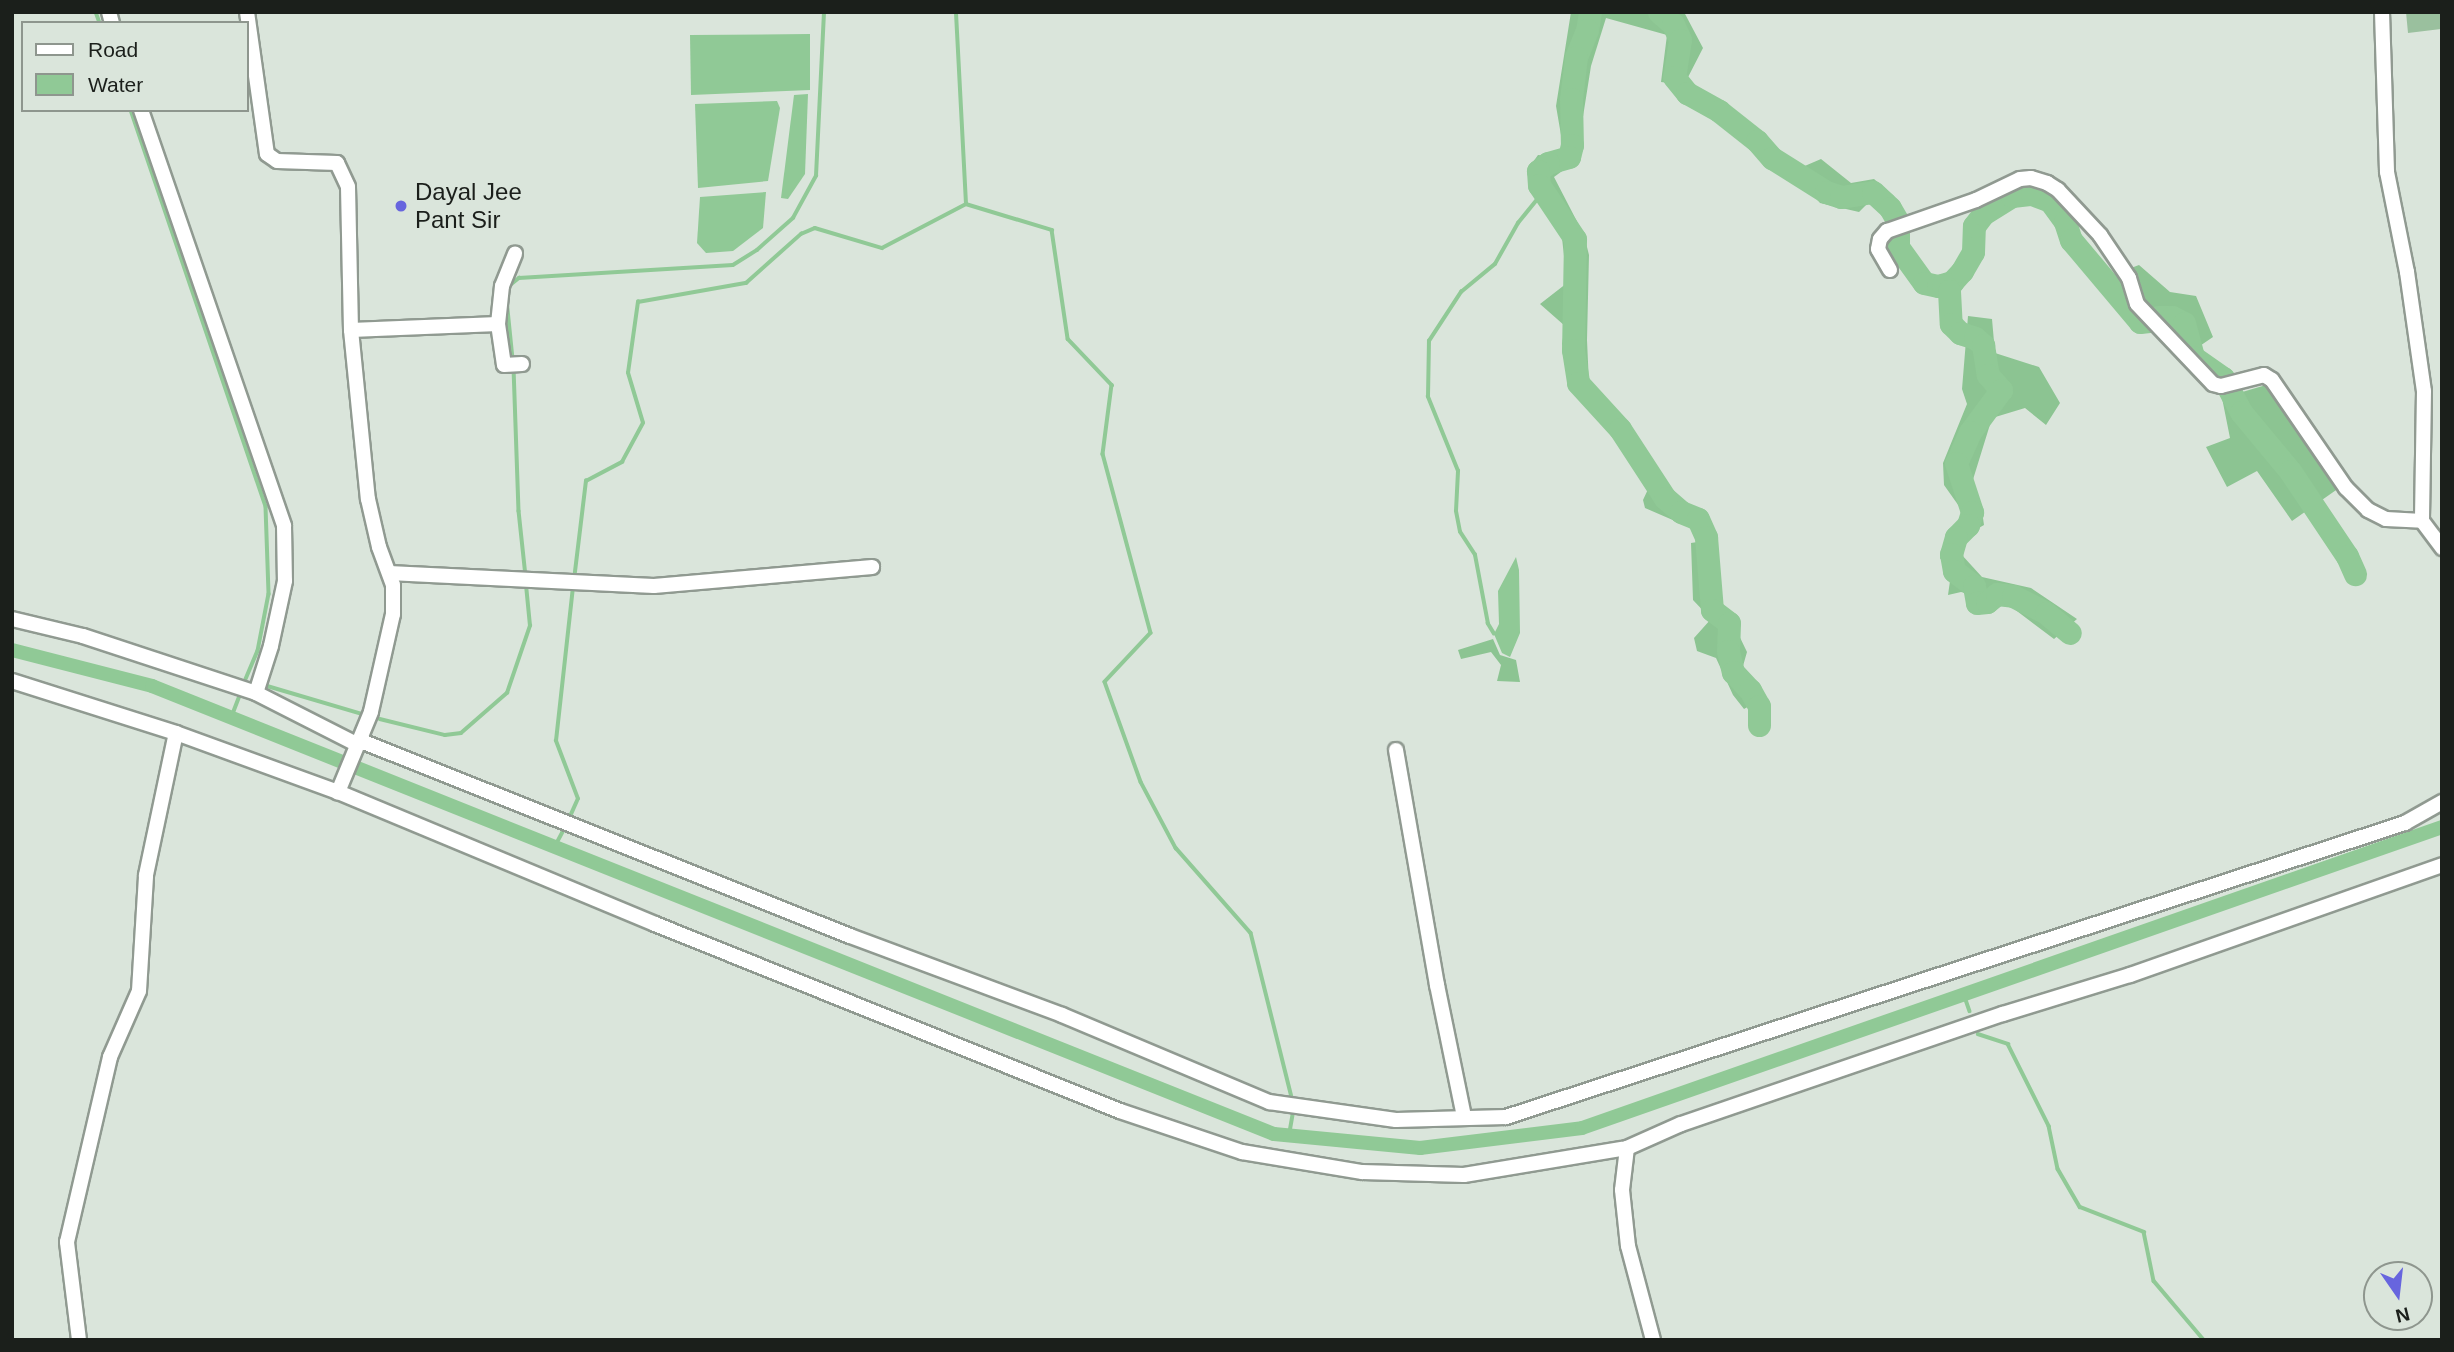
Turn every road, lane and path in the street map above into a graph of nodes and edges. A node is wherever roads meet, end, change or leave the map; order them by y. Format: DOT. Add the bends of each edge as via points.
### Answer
graph roads {
  1 [pos="247,12"];
  2 [pos="2382,12"];
  3 [pos="142,112"];
  4 [pos="515,254"];
  5 [pos="1890,270"];
  6 [pos="498,324"];
  7 [pos="351,330"];
  8 [pos="522,364"];
  9 [pos="2422,521"];
  10 [pos="2442,548"];
  11 [pos="872,567"];
  12 [pos="389,573"];
  13 [pos="12,619"];
  14 [pos="12,681"];
  15 [pos="256,693"];
  16 [pos="176,733"];
  17 [pos="356,748"];
  18 [pos="1395,750"];
  19 [pos="340,785"];
  20 [pos="2442,802"];
  21 [pos="2442,865"];
  22 [pos="1464,1116"];
  23 [pos="1627,1148"];
  24 [pos="79,1340"];
  25 [pos="1653,1340"];
  1 -- 7 [label="street" via="267,154 277,161 337,163 348,187"];
  2 -- 9 [label="street" via="2387,172 2424,391"];
  3 -- 15 [label="street" via="284,526 285,581"];
  4 -- 6 [label="street" via="502,286"];
  5 -- 9 [label="street" via="1878,249 1889,230 1976,200 2020,178 2047,183 2100,235 2129,278 2137,304 2213,384 2256,375 2272,380 2346,488 2368,510 2386,519"];
  6 -- 7 [label="street"];
  6 -- 8 [label="street" via="504,365"];
  7 -- 12 [label="street" via="369,499"];
  9 -- 10 [label="street"];
  11 -- 12 [label="street" via="654,586"];
  12 -- 17 [label="street" via="393,614 371,712"];
  13 -- 15 [label="street" via="83,636"];
  14 -- 16 [label="street"];
  15 -- 17 [label="street"];
  16 -- 19 [label="street"];
  16 -- 24 [label="street" via="146,875 139,991 110,1057 67,1242"];
  17 -- 19 [label="street"];
  17 -- 22 [label="street" via="1062,1014 1269,1102 1396,1120"];
  18 -- 22 [label="street"];
  19 -- 23 [label="street" via="636,917 1120,1111 1242,1152 1362,1172 1464,1175"];
  20 -- 22 [label="street" via="2405,823 1506,1117"];
  21 -- 23 [label="street" via="2130,975 1681,1124"];
  23 -- 25 [label="street" via="1622,1190 1628,1246"];
}
